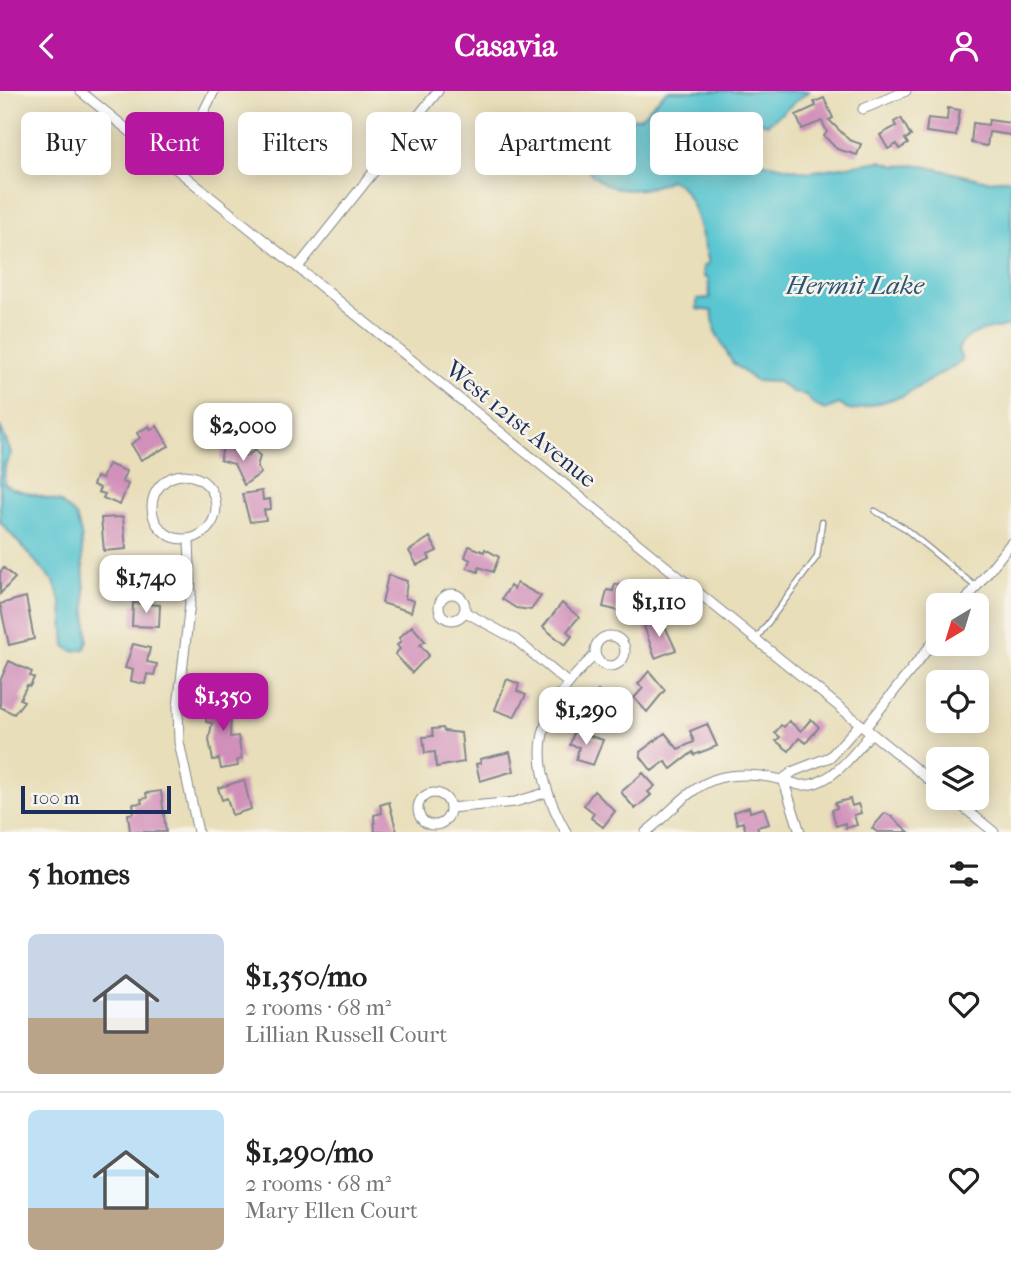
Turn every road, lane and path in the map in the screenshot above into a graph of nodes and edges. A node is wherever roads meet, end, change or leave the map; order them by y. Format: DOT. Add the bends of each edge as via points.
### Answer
graph roads {
  1 [pos="80,91"];
  2 [pos="215,91"];
  3 [pos="438,91"];
  4 [pos="906,91"];
  5 [pos="863,109"];
  6 [pos="204,112"];
  7 [pos="125,127"];
  8 [pos="184,175"];
  9 [pos="298,267"];
  10 [pos="876,511"];
  11 [pos="822,522"];
  12 [pos="189,540"];
  13 [pos="1011,544"];
  14 [pos="976,587"];
  15 [pos="971,593"];
  16 [pos="465,612"];
  17 [pos="756,639"];
  18 [pos="926,651"];
  19 [pos="595,655"];
  20 [pos="568,683"];
  21 [pos="865,728"];
  22 [pos="926,777"];
  23 [pos="783,779"];
  24 [pos="545,793"];
  25 [pos="450,808"];
  26 [pos="967,810"];
  27 [pos="198,832"];
  28 [pos="566,832"];
  29 [pos="646,832"];
  30 [pos="800,832"];
  31 [pos="994,832"];
  1 -- 7 [label="street, West 121st Avenue"];
  2 -- 6 [label="street"];
  3 -- 9 [label="street"];
  4 -- 5 [label="street"];
  8 -- 9 [label="street, West 121st Avenue"];
  9 -- 17 [label="street, West 121st Avenue"];
  10 -- 14 [label="lane" via="903,527"];
  11 -- 17 [label="lane" via="817,557"];
  12 -- 12 [label="street" via="214,521 216,500 212,490 196,477 174,476 165,480 152,498 153,519 168,535"];
  12 -- 27 [label="street" via="191,594 178,707 179,742"];
  13 -- 14 [label="street"];
  14 -- 15 [label="street"];
  16 -- 20 [label="street" via="515,639"];
  17 -- 21 [label="street, West 121st Avenue"];
  18 -- 21 [label="street"];
  19 -- 20 [label="street"];
  20 -- 24 [label="street" via="544,729 541,767"];
  21 -- 22 [label="street, West 121st Avenue"];
  21 -- 23 [label="street" via="830,757"];
  21 -- 23 [label="street" via="848,760 825,777 800,785"];
  23 -- 29 [label="street" via="718,778 687,794"];
  23 -- 30 [label="street"];
  24 -- 25 [label="street" via="515,802"];
  24 -- 28 [label="street"];
  26 -- 31 [label="street"];
}
